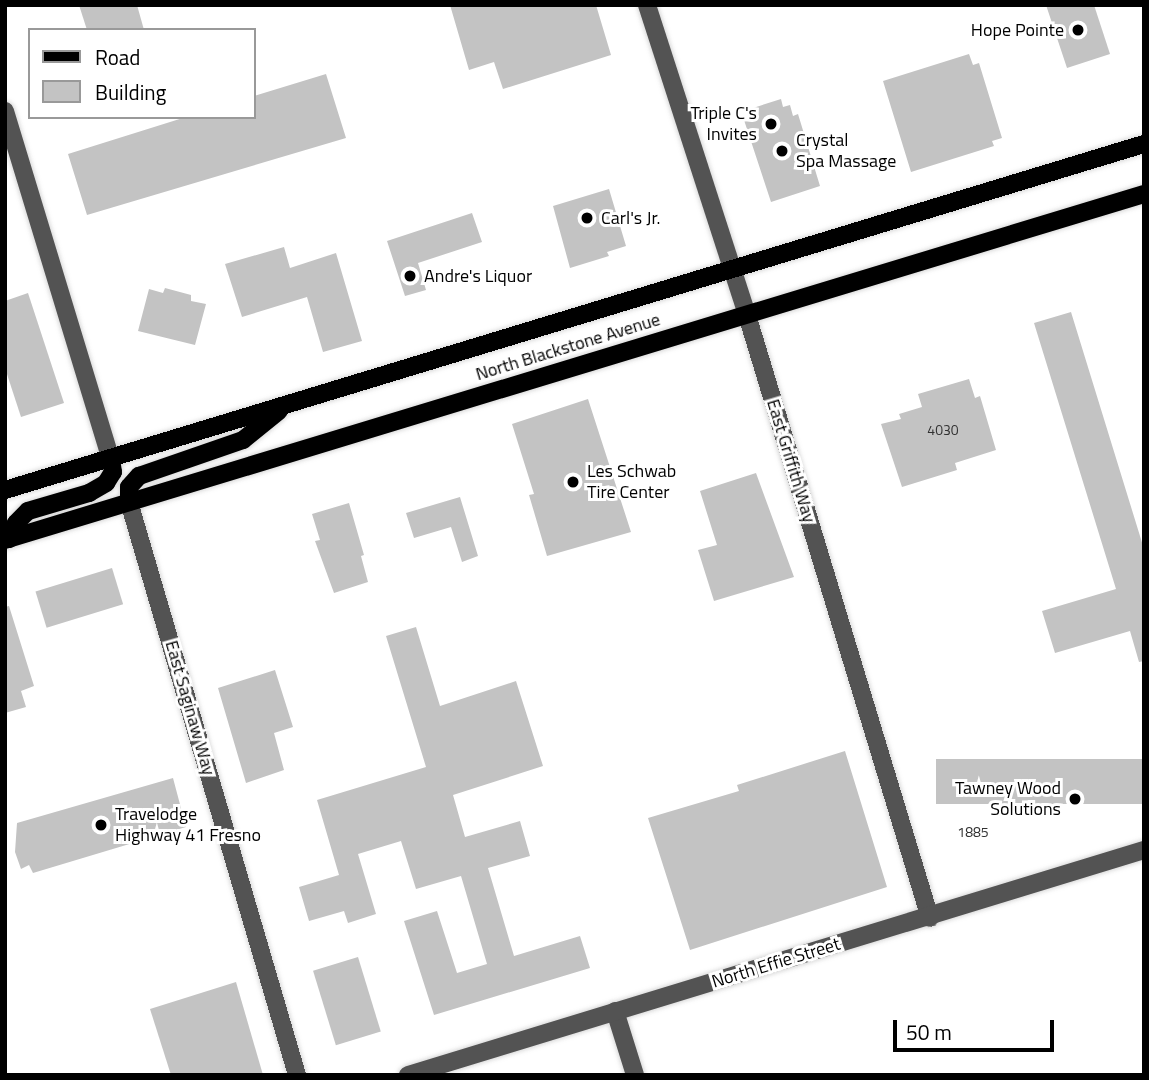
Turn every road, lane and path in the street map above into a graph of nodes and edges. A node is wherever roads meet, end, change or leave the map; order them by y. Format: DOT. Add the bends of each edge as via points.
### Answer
graph roads {
  1 [pos="648,5"];
  2 [pos="5,111"];
  3 [pos="1144,145"];
  4 [pos="1144,194"];
  5 [pos="732,270"];
  6 [pos="747,315"];
  7 [pos="284,406"];
  8 [pos="111,458"];
  9 [pos="5,490"];
  10 [pos="130,502"];
  11 [pos="7,540"];
  12 [pos="1144,850"];
  13 [pos="930,918"];
  14 [pos="615,1011"];
  15 [pos="297,1075"];
  16 [pos="408,1075"];
  17 [pos="635,1075"];
  1 -- 5 [label="street, East Griffith Way"];
  2 -- 8 [label="street"];
  3 -- 5 [label="main road, North Blackstone Avenue"];
  4 -- 6 [label="main road, North Blackstone Avenue"];
  5 -- 6 [label="street, East Griffith Way"];
  5 -- 7 [label="main road, North Blackstone Avenue"];
  6 -- 10 [label="main road, North Blackstone Avenue"];
  6 -- 13 [label="street, East Griffith Way"];
  7 -- 8 [label="main road, North Blackstone Avenue"];
  7 -- 10 [label="main road" via="243,440 139,476 129,487"];
  8 -- 9 [label="main road, North Blackstone Avenue"];
  8 -- 11 [label="main road" via="113,472 106,483 89,493 28,511"];
  10 -- 11 [label="main road, North Blackstone Avenue"];
  10 -- 15 [label="street, East Saginaw Way"];
  12 -- 13 [label="street, North Effie Street"];
  13 -- 14 [label="street, North Effie Street"];
  14 -- 16 [label="street, North Effie Street"];
  14 -- 17 [label="street"];
}
